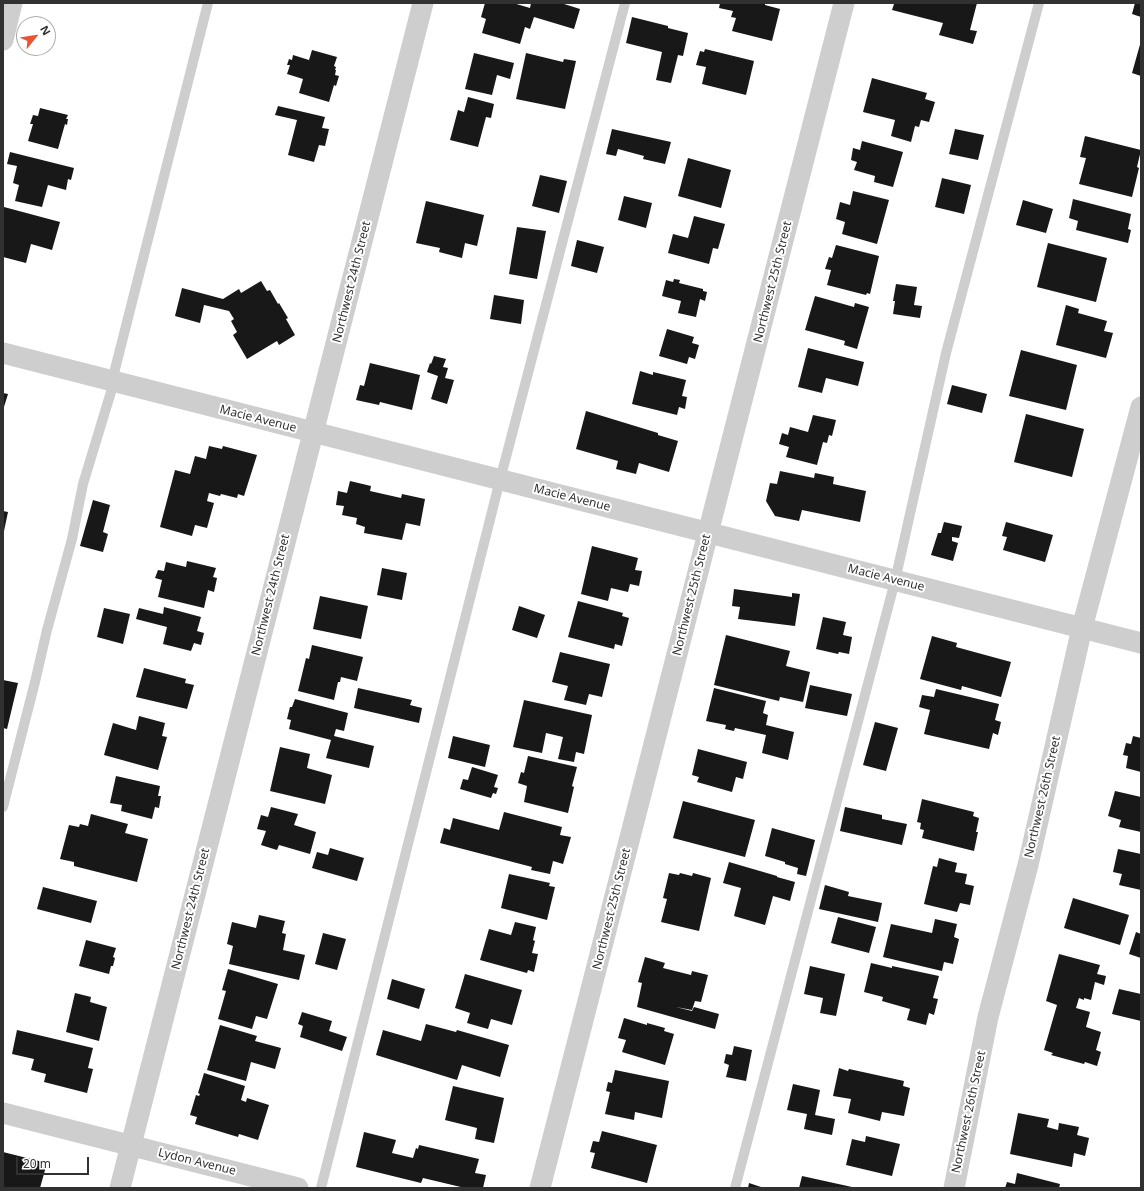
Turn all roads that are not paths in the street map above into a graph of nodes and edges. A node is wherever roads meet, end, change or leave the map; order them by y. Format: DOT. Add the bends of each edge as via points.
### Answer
graph roads {
  1 [pos="12,3"];
  2 [pos="208,3"];
  3 [pos="423,3"];
  4 [pos="625,3"];
  5 [pos="844,3"];
  6 [pos="1039,3"];
  7 [pos="3,40"];
  8 [pos="3,353"];
  9 [pos="113,381"];
  10 [pos="1141,407"];
  11 [pos="313,432"];
  12 [pos="500,480"];
  13 [pos="708,533"];
  14 [pos="894,581"];
  15 [pos="1082,628"];
  16 [pos="1141,643"];
  17 [pos="3,807"];
  18 [pos="3,1113"];
  19 [pos="131,1146"];
  20 [pos="120,1188"];
  21 [pos="298,1188"];
  22 [pos="321,1188"];
  23 [pos="540,1188"];
  24 [pos="735,1188"];
  25 [pos="954,1188"];
  1 -- 7 [label="street"];
  2 -- 9 [label="lane"];
  3 -- 11 [label="street, Northwest 24th Street"];
  4 -- 12 [label="lane"];
  5 -- 13 [label="street, Northwest 25th Street"];
  6 -- 14 [label="lane" via="946,353"];
  8 -- 9 [label="street, Macie Avenue"];
  9 -- 11 [label="street, Macie Avenue"];
  9 -- 17 [label="lane" via="84,484"];
  10 -- 15 [label="street, Northwest 26th Street"];
  11 -- 12 [label="street, Macie Avenue"];
  11 -- 19 [label="street, Northwest 24th Street"];
  12 -- 13 [label="street, Macie Avenue"];
  12 -- 22 [label="lane"];
  13 -- 14 [label="street, Macie Avenue"];
  13 -- 23 [label="street, Northwest 25th Street"];
  14 -- 15 [label="street, Macie Avenue"];
  14 -- 24 [label="lane"];
  15 -- 16 [label="street, Macie Avenue"];
  15 -- 25 [label="street, Northwest 26th Street" via="1028,865 988,1017"];
  18 -- 19 [label="street, Lydon Avenue"];
  19 -- 20 [label="street, Northwest 24th Street"];
  19 -- 21 [label="street, Lydon Avenue"];
}
